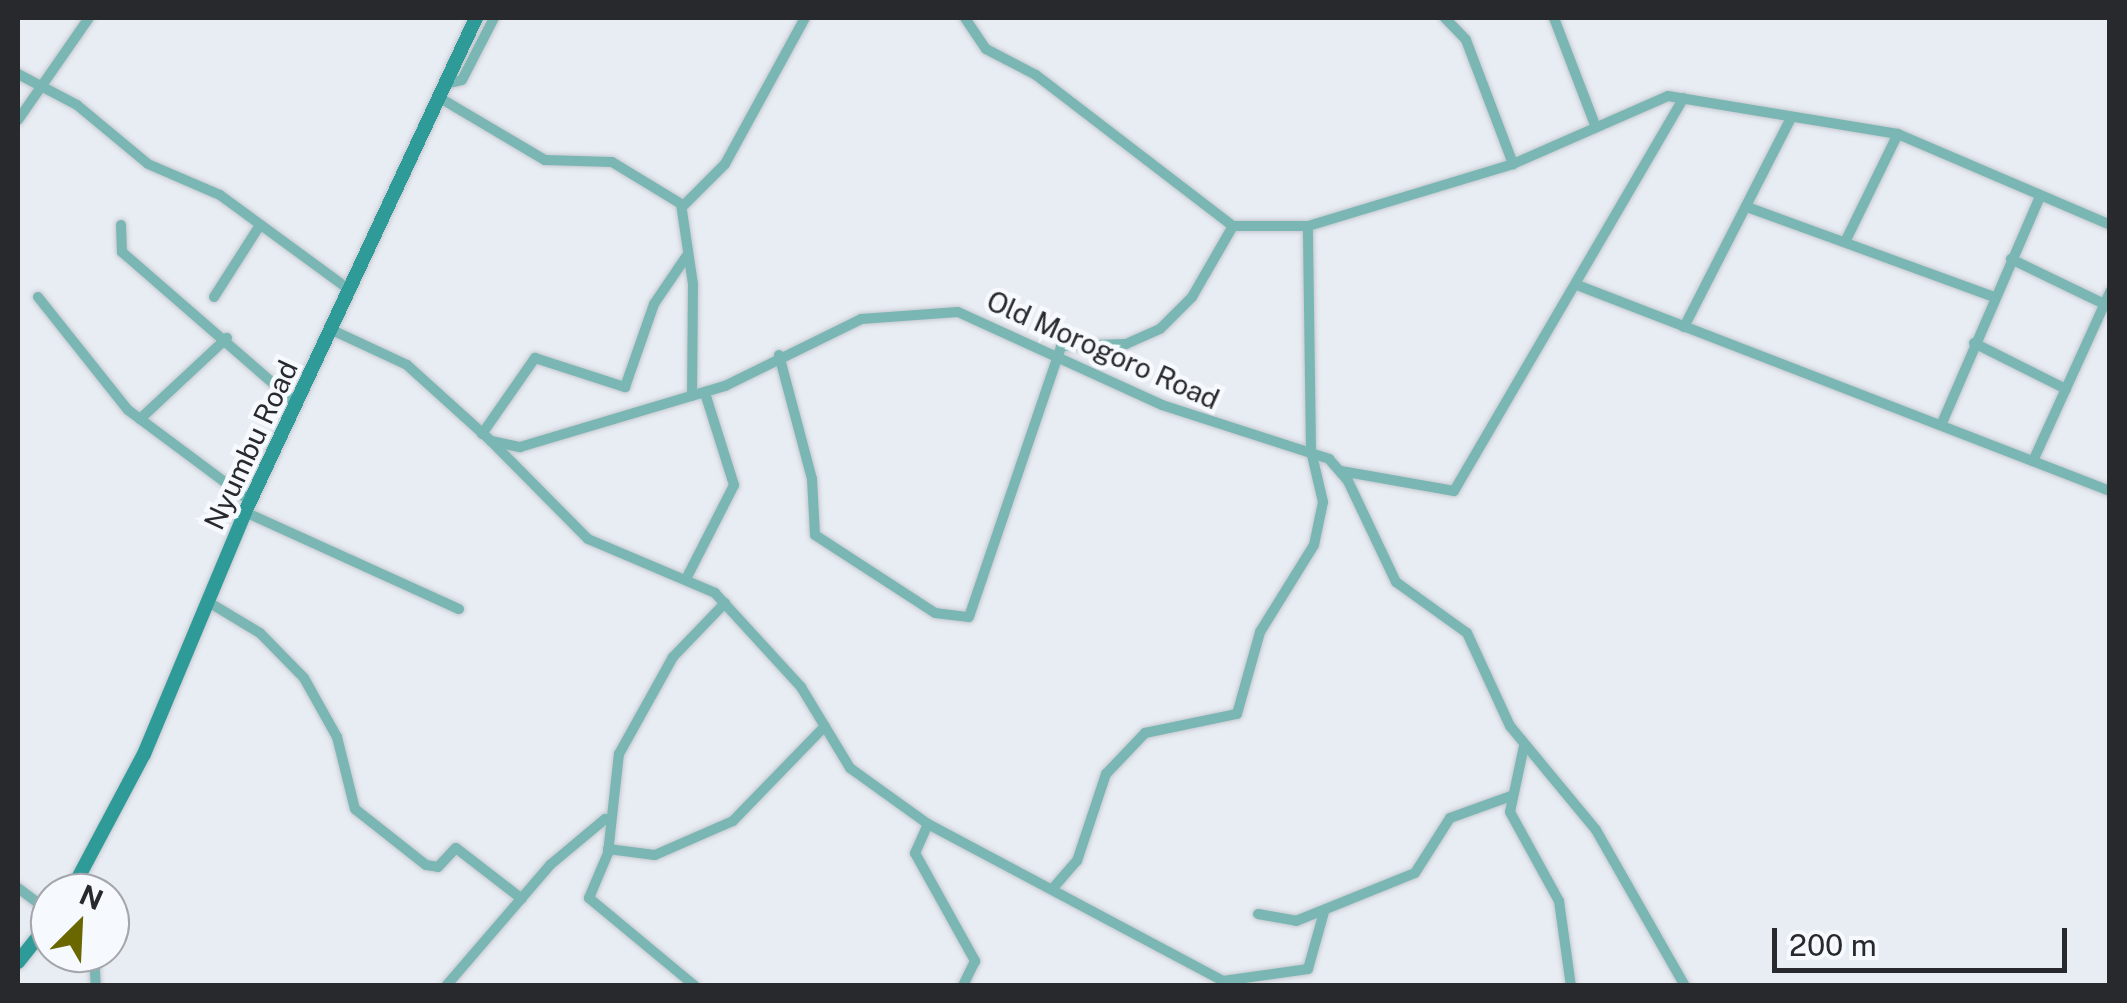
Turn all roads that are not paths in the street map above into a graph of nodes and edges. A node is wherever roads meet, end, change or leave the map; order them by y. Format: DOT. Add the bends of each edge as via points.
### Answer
graph roads {
  1 [pos="89,18"];
  2 [pos="476,18"];
  3 [pos="494,18"];
  4 [pos="805,18"];
  5 [pos="965,18"];
  6 [pos="1446,18"];
  7 [pos="1554,18"];
  8 [pos="18,74"];
  9 [pos="41,87"];
  10 [pos="443,91"];
  11 [pos="1684,98"];
  12 [pos="1790,118"];
  13 [pos="18,120"];
  14 [pos="1594,122"];
  15 [pos="1898,134"];
  16 [pos="1513,164"];
  17 [pos="2040,197"];
  18 [pos="1747,206"];
  19 [pos="682,207"];
  20 [pos="120,225"];
  21 [pos="260,225"];
  22 [pos="2110,225"];
  23 [pos="1232,226"];
  24 [pos="1308,226"];
  25 [pos="1846,240"];
  26 [pos="686,257"];
  27 [pos="2011,259"];
  28 [pos="1577,285"];
  29 [pos="350,291"];
  30 [pos="2110,292"];
  31 [pos="214,296"];
  32 [pos="38,297"];
  33 [pos="1994,297"];
  34 [pos="2104,304"];
  35 [pos="1684,327"];
  36 [pos="332,330"];
  37 [pos="227,338"];
  38 [pos="1974,343"];
  39 [pos="1058,352"];
  40 [pos="779,356"];
  41 [pos="2066,389"];
  42 [pos="704,393"];
  43 [pos="692,396"];
  44 [pos="296,403"];
  45 [pos="140,420"];
  46 [pos="1942,424"];
  47 [pos="487,438"];
  48 [pos="1311,451"];
  49 [pos="2033,461"];
  50 [pos="1341,471"];
  51 [pos="2110,491"];
  52 [pos="247,506"];
  53 [pos="688,577"];
  54 [pos="726,603"];
  55 [pos="210,604"];
  56 [pos="460,609"];
  57 [pos="824,726"];
  58 [pos="1524,746"];
  59 [pos="1511,796"];
  60 [pos="605,820"];
  61 [pos="928,824"];
  62 [pos="608,850"];
  63 [pos="80,873"];
  64 [pos="1054,887"];
  65 [pos="522,900"];
  66 [pos="1324,912"];
  67 [pos="1258,914"];
  68 [pos="446,986"];
  69 [pos="695,986"];
  70 [pos="963,986"];
  71 [pos="1571,986"];
  72 [pos="1685,986"];
  1 -- 9 [label="street"];
  2 -- 10 [label="street, Nyumbu Road"];
  3 -- 10 [label="street" via="462,80"];
  4 -- 19 [label="street" via="726,164"];
  5 -- 23 [label="street" via="986,49 1036,75"];
  6 -- 16 [label="street" via="1466,40"];
  7 -- 14 [label="street"];
  8 -- 9 [label="street"];
  9 -- 13 [label="street"];
  9 -- 21 [label="street" via="148,164 220,195"];
  10 -- 19 [label="street" via="532,154 612,162"];
  10 -- 29 [label="street, Nyumbu Road"];
  11 -- 12 [label="street"];
  11 -- 14 [label="street" via="1646,98"];
  11 -- 28 [label="street"];
  12 -- 15 [label="street"];
  12 -- 18 [label="street"];
  14 -- 16 [label="street"];
  15 -- 17 [label="street"];
  15 -- 25 [label="street"];
  16 -- 24 [label="street"];
  17 -- 22 [label="street"];
  17 -- 27 [label="street"];
  18 -- 25 [label="street"];
  18 -- 35 [label="street"];
  19 -- 26 [label="street"];
  20 -- 37 [label="street" via="122,252"];
  21 -- 29 [label="street"];
  21 -- 31 [label="street"];
  23 -- 24 [label="street"];
  23 -- 39 [label="street" via="1192,297 1160,329 1126,344 1068,341"];
  24 -- 48 [label="street"];
  25 -- 33 [label="street"];
  26 -- 43 [label="street"];
  26 -- 47 [label="street" via="654,304 625,386 536,358"];
  27 -- 33 [label="street"];
  27 -- 34 [label="street"];
  28 -- 35 [label="street"];
  28 -- 50 [label="street" via="1454,492"];
  29 -- 36 [label="street, Nyumbu Road"];
  30 -- 34 [label="street"];
  32 -- 45 [label="street"];
  33 -- 38 [label="street"];
  34 -- 41 [label="street"];
  35 -- 46 [label="street"];
  36 -- 44 [label="street, Nyumbu Road"];
  36 -- 47 [label="street" via="408,364"];
  37 -- 44 [label="street"];
  37 -- 45 [label="street"];
  38 -- 41 [label="street"];
  38 -- 46 [label="street"];
  39 -- 40 [label="street, Old Morogoro Road" via="984,319 924,308 861,319"];
  39 -- 40 [label="street" via="979,603 958,618 843,560 810,528 812,478"];
  39 -- 48 [label="street, Old Morogoro Road" via="1162,405"];
  40 -- 42 [label="street, Old Morogoro Road"];
  41 -- 49 [label="street"];
  42 -- 43 [label="street, Old Morogoro Road"];
  42 -- 53 [label="street" via="734,485"];
  43 -- 47 [label="street, Old Morogoro Road" via="541,444"];
  44 -- 52 [label="street, Nyumbu Road"];
  45 -- 52 [label="street"];
  46 -- 49 [label="street"];
  47 -- 53 [label="street" via="588,539"];
  48 -- 50 [label="street, Old Morogoro Road"];
  48 -- 64 [label="street" via="1322,520 1260,632 1237,714 1145,733 1106,774 1078,861"];
  49 -- 51 [label="street"];
  50 -- 58 [label="street, Old Morogoro Road" via="1396,582 1467,633"];
  52 -- 55 [label="street, Nyumbu Road"];
  52 -- 56 [label="street"];
  53 -- 54 [label="street"];
  54 -- 57 [label="street"];
  54 -- 60 [label="street" via="649,695 612,774"];
  55 -- 63 [label="street, Nyumbu Road"];
  55 -- 65 [label="street" via="260,633 304,678 337,738 355,809 426,866 456,848"];
  57 -- 61 [label="street" via="860,777"];
  57 -- 62 [label="street" via="733,821 655,855"];
  58 -- 59 [label="street"];
  58 -- 72 [label="street, Old Morogoro Road" via="1596,830"];
  59 -- 66 [label="street" via="1450,818 1415,873"];
  59 -- 71 [label="street" via="1513,823 1559,901"];
  60 -- 62 [label="street"];
  60 -- 65 [label="street"];
  61 -- 64 [label="street"];
  61 -- 70 [label="street" via="916,853 975,961"];
  62 -- 69 [label="street" via="588,898"];
  64 -- 66 [label="street" via="1222,981 1308,969"];
  65 -- 68 [label="street"];
  66 -- 67 [label="street" via="1296,921"];
}
